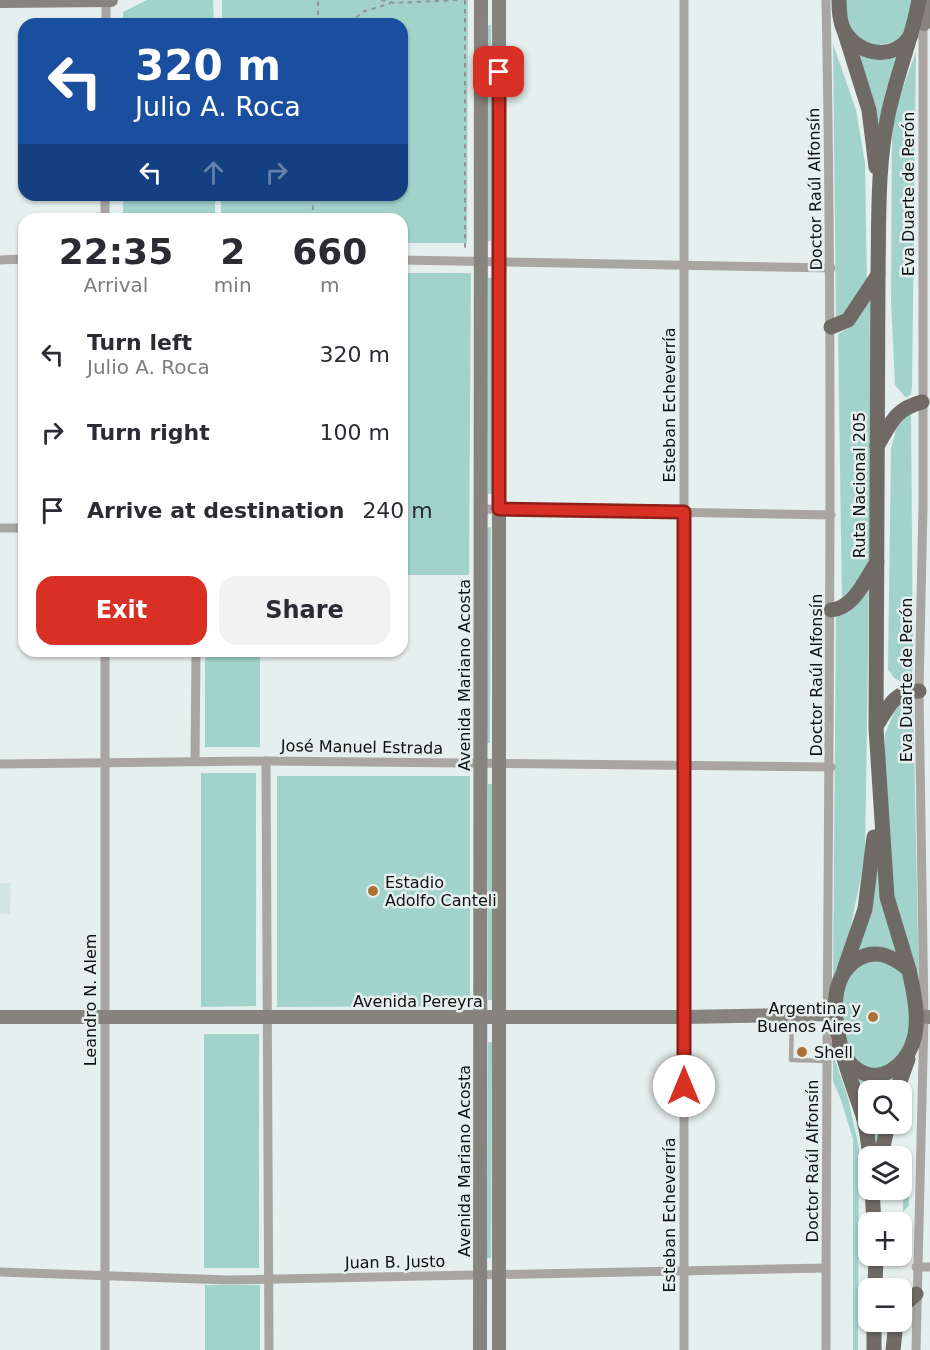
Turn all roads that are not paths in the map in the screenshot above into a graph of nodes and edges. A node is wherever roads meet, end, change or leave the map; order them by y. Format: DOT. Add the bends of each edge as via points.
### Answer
graph roads {
  1 [pos="108,0"];
  2 [pos="481,0"];
  3 [pos="499,0"];
  4 [pos="684,0"];
  5 [pos="826,0"];
  6 [pos="839,0"];
  7 [pos="0,1"];
  8 [pos="930,1"];
  9 [pos="919,17"];
  10 [pos="106,18"];
  11 [pos="844,30"];
  12 [pos="880,203"];
  13 [pos="926,258"];
  14 [pos="18,259"];
  15 [pos="0,260"];
  16 [pos="408,260"];
  17 [pos="481,263"];
  18 [pos="499,263"];
  19 [pos="684,266"];
  20 [pos="831,268"];
  21 [pos="878,275"];
  22 [pos="831,327"];
  23 [pos="921,402"];
  24 [pos="877,446"];
  25 [pos="927,507"];
  26 [pos="480,509"];
  27 [pos="499,509"];
  28 [pos="684,512"];
  29 [pos="831,515"];
  30 [pos="0,528"];
  31 [pos="18,528"];
  32 [pos="877,562"];
  33 [pos="831,610"];
  34 [pos="105,657"];
  35 [pos="196,657"];
  36 [pos="919,691"];
  37 [pos="876,728"];
  38 [pos="925,754"];
  39 [pos="195,761"];
  40 [pos="266,761"];
  41 [pos="480,763"];
  42 [pos="0,764"];
  43 [pos="105,764"];
  44 [pos="499,764"];
  45 [pos="684,765"];
  46 [pos="831,767"];
  47 [pos="878,768"];
  48 [pos="926,895"];
  49 [pos="921,967"];
  50 [pos="842,976"];
  51 [pos="832,1014"];
  52 [pos="792,1015"];
  53 [pos="923,1016"];
  54 [pos="0,1017"];
  55 [pos="105,1017"];
  56 [pos="480,1017"];
  57 [pos="499,1017"];
  58 [pos="684,1017"];
  59 [pos="267,1018"];
  60 [pos="839,1044"];
  61 [pos="913,1044"];
  62 [pos="827,1061"];
  63 [pos="900,1080"];
  64 [pos="868,1146"];
  65 [pos="916,1267"];
  66 [pos="930,1267"];
  67 [pos="826,1268"];
  68 [pos="684,1271"];
  69 [pos="0,1272"];
  70 [pos="480,1275"];
  71 [pos="499,1275"];
  72 [pos="105,1276"];
  73 [pos="269,1280"];
  74 [pos="916,1294"];
  75 [pos="912,1297"];
  76 [pos="874,1332"];
  77 [pos="895,1332"];
  78 [pos="105,1350"];
  79 [pos="269,1350"];
  80 [pos="480,1350"];
  81 [pos="499,1350"];
  82 [pos="684,1350"];
  83 [pos="826,1350"];
  84 [pos="874,1350"];
  85 [pos="893,1350"];
  86 [pos="916,1350"];
  1 -- 7 [label="main road"];
  1 -- 10 [label="street"];
  2 -- 17 [label="main road, Avenida Mariano Acosta"];
  3 -- 18 [label="main road"];
  4 -- 19 [label="street, Esteban Echeverría"];
  5 -- 20 [label="street, Doctor Raúl Alfonsín"];
  6 -- 11 [label="main road, Ruta Nacional 205"];
  8 -- 9 [label="main road"];
  9 -- 11 [label="main road" via="898,48 878,53 864,50"];
  9 -- 12 [label="main road, Ruta Nacional 205" via="887,118"];
  9 -- 13 [label="street, Eva Duarte de Perón"];
  11 -- 12 [label="main road, Ruta Nacional 205" via="869,110"];
  12 -- 21 [label="main road, Ruta Nacional 205"];
  13 -- 23 [label="street, Eva Duarte de Perón"];
  14 -- 15 [label="street"];
  16 -- 17 [label="street"];
  17 -- 18 [label="street"];
  17 -- 26 [label="main road, Avenida Mariano Acosta"];
  18 -- 19 [label="street"];
  18 -- 27 [label="main road"];
  19 -- 20 [label="street"];
  19 -- 28 [label="street, Esteban Echeverría"];
  20 -- 22 [label="street, Doctor Raúl Alfonsín"];
  21 -- 22 [label="main road" via="848,320"];
  21 -- 24 [label="main road, Ruta Nacional 205"];
  22 -- 29 [label="street, Doctor Raúl Alfonsín"];
  23 -- 24 [label="main road" via="904,406 896,414"];
  23 -- 25 [label="street, Eva Duarte de Perón"];
  24 -- 32 [label="main road, Ruta Nacional 205"];
  25 -- 36 [label="street, Eva Duarte de Perón"];
  26 -- 27 [label="street"];
  26 -- 41 [label="main road, Avenida Mariano Acosta"];
  27 -- 28 [label="street"];
  27 -- 44 [label="main road"];
  28 -- 29 [label="street"];
  28 -- 45 [label="street, Esteban Echeverría"];
  29 -- 33 [label="street, Doctor Raúl Alfonsín"];
  30 -- 31 [label="street"];
  32 -- 33 [label="main road" via="849,603 842,609"];
  32 -- 37 [label="main road, Ruta Nacional 205"];
  33 -- 46 [label="street, Doctor Raúl Alfonsín"];
  34 -- 43 [label="street, Leandro N. Alem"];
  35 -- 39 [label="street"];
  36 -- 37 [label="main road" via="906,691 892,700"];
  36 -- 38 [label="street, Eva Duarte de Perón"];
  37 -- 47 [label="main road, Ruta Nacional 205"];
  38 -- 48 [label="street, Eva Duarte de Perón"];
  39 -- 40 [label="street, José Manuel Estrada"];
  39 -- 43 [label="street, José Manuel Estrada"];
  40 -- 41 [label="street, José Manuel Estrada"];
  40 -- 59 [label="street"];
  41 -- 44 [label="street, José Manuel Estrada"];
  41 -- 56 [label="main road, Avenida Mariano Acosta"];
  42 -- 43 [label="street, José Manuel Estrada"];
  43 -- 55 [label="street, Leandro N. Alem"];
  44 -- 45 [label="street, José Manuel Estrada"];
  44 -- 57 [label="main road"];
  45 -- 46 [label="street, José Manuel Estrada"];
  45 -- 58 [label="street, Esteban Echeverría"];
  46 -- 51 [label="street, Doctor Raúl Alfonsín"];
  47 -- 49 [label="main road, Ruta Nacional 205" via="887,897"];
  47 -- 50 [label="main road, Ruta Nacional 205" via="866,900"];
  48 -- 49 [label="street, Eva Duarte de Perón"];
  49 -- 50 [label="main road" via="877,954 857,960"];
  49 -- 53 [label="main road, Ruta Nacional 205"];
  50 -- 51 [label="main road, Ruta Nacional 205"];
  51 -- 52 [label="main road, Avenida Pereyra"];
  51 -- 60 [label="main road, Ruta Nacional 205"];
  51 -- 62 [label="street, Doctor Raúl Alfonsín"];
  52 -- 58 [label="main road, Avenida Pereyra"];
  52 -- 62 [label="lane" via="791,1060"];
  53 -- 61 [label="main road, Ruta Nacional 205"];
  53 -- 65 [label="street"];
  54 -- 55 [label="main road, Avenida Pereyra"];
  55 -- 59 [label="main road, Avenida Pereyra"];
  55 -- 72 [label="street, Leandro N. Alem"];
  56 -- 57 [label="main road, Avenida Pereyra"];
  56 -- 59 [label="main road, Avenida Pereyra"];
  56 -- 70 [label="main road, Avenida Mariano Acosta"];
  57 -- 58 [label="main road, Avenida Pereyra"];
  57 -- 71 [label="main road"];
  58 -- 68 [label="street, Esteban Echeverría"];
  59 -- 73 [label="street"];
  60 -- 61 [label="main road, Ruta Nacional 205" via="853,1067 875,1076 893,1071"];
  60 -- 64 [label="main road, Ruta Nacional 205" via="864,1119"];
  61 -- 63 [label="main road, Ruta Nacional 205"];
  62 -- 67 [label="street, Doctor Raúl Alfonsín"];
  65 -- 66 [label="street"];
  65 -- 74 [label="street"];
  67 -- 68 [label="street, Juan B. Justo"];
  67 -- 83 [label="street, Doctor Raúl Alfonsín"];
  68 -- 71 [label="street, Juan B. Justo"];
  68 -- 82 [label="street, Esteban Echeverría"];
  69 -- 72 [label="street, Juan B. Justo"];
  70 -- 71 [label="street, Juan B. Justo"];
  70 -- 73 [label="street, Juan B. Justo"];
  70 -- 80 [label="main road, Avenida Mariano Acosta"];
  71 -- 81 [label="main road"];
  72 -- 73 [label="street, Juan B. Justo"];
  72 -- 78 [label="street, Leandro N. Alem"];
  73 -- 79 [label="street"];
  74 -- 75 [label="main road"];
  74 -- 86 [label="street"];
  76 -- 84 [label="main road"];
  77 -- 85 [label="main road"];
}
